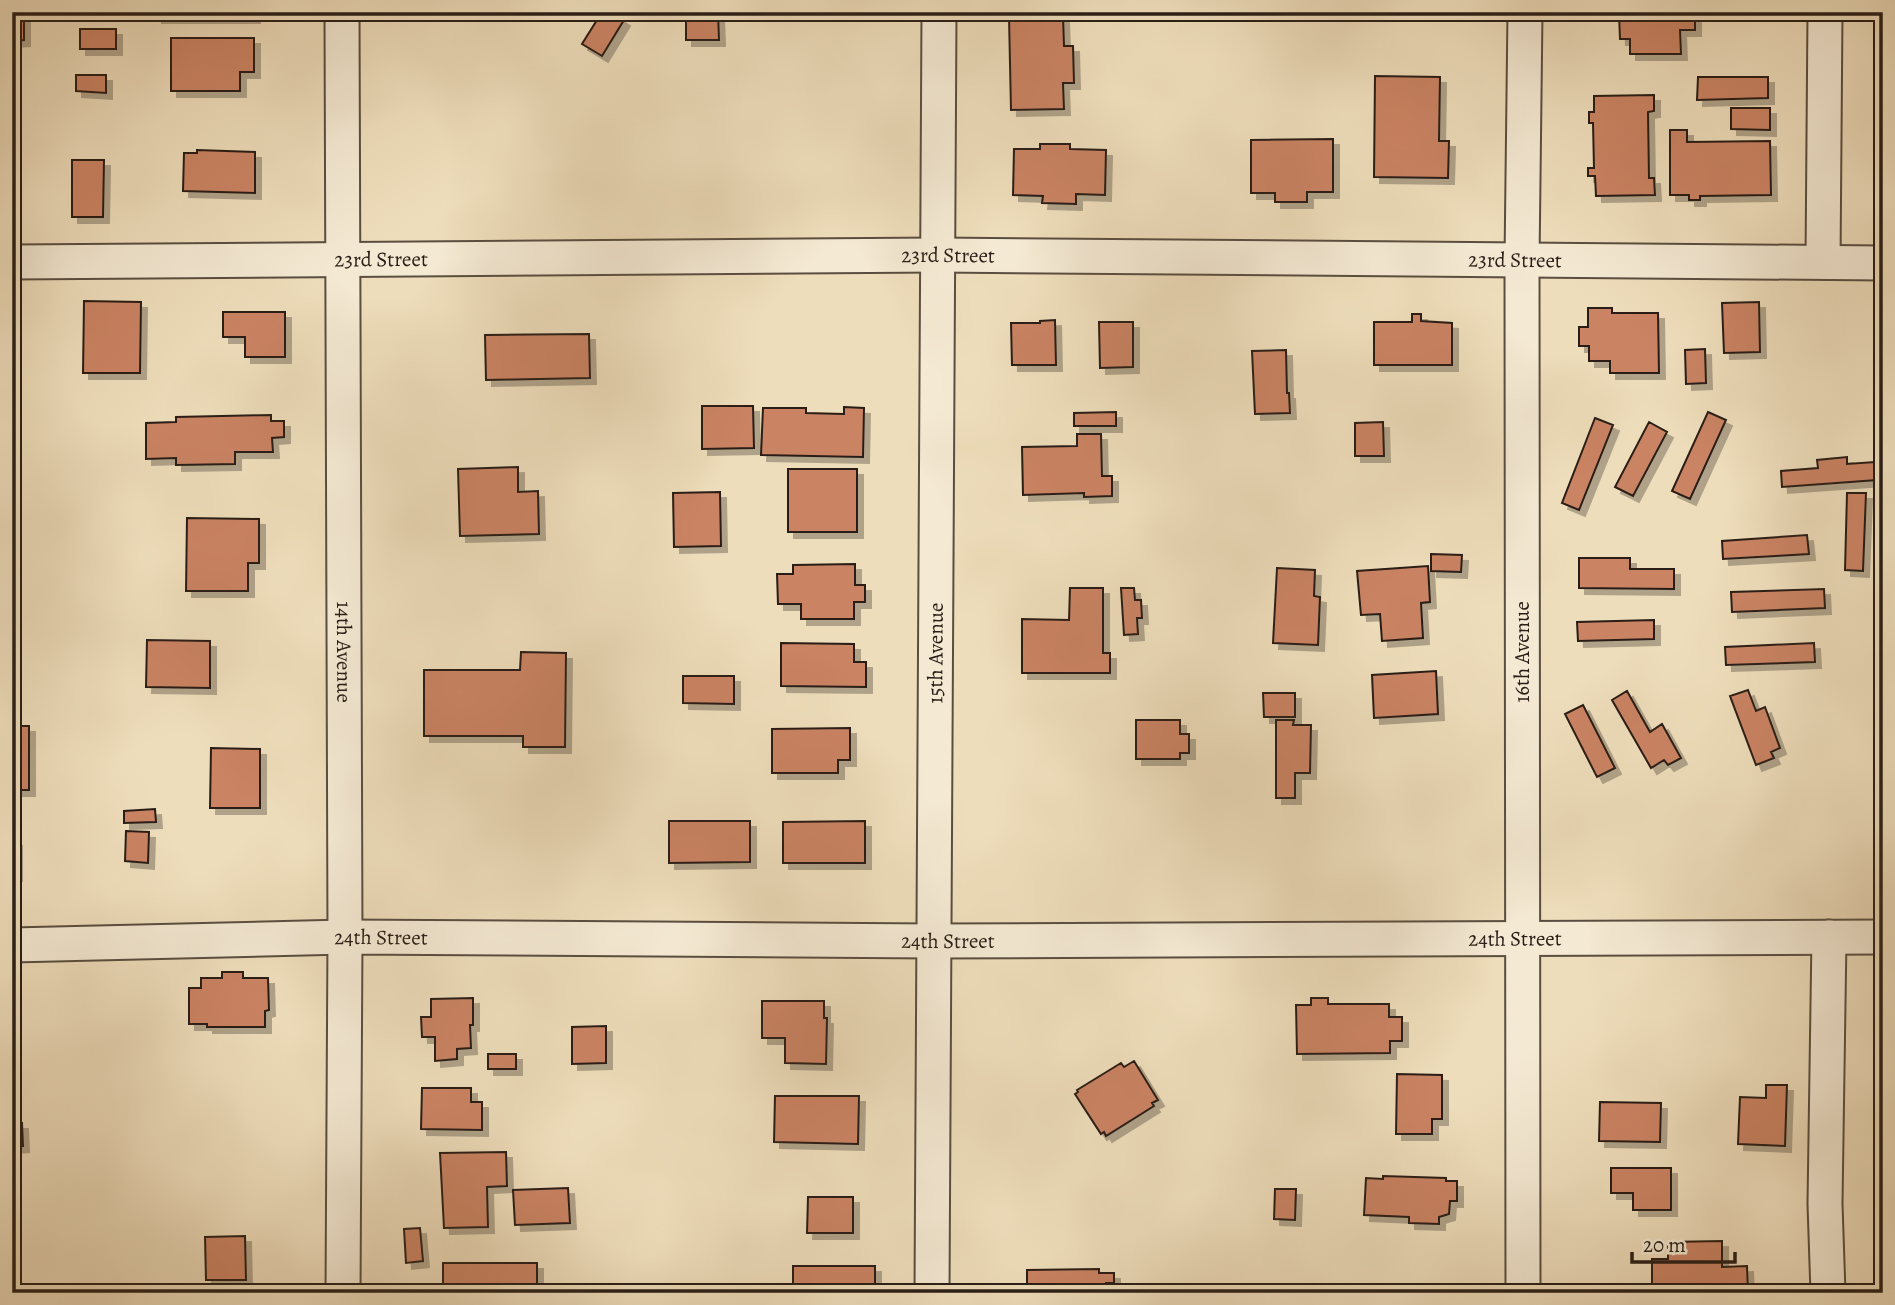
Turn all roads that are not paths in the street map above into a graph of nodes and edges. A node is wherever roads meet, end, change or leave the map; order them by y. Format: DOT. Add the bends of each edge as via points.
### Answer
graph roads {
  1 [pos="342,12"];
  2 [pos="939,12"];
  3 [pos="1525,12"];
  4 [pos="1825,12"];
  5 [pos="939,255"];
  6 [pos="341,259"];
  7 [pos="1522,261"];
  8 [pos="12,262"];
  9 [pos="1823,262"];
  10 [pos="1883,262"];
  11 [pos="345,937"];
  12 [pos="1522,937"];
  13 [pos="1829,937"];
  14 [pos="1883,937"];
  15 [pos="933,941"];
  16 [pos="12,945"];
  17 [pos="343,1293"];
  18 [pos="933,1293"];
  19 [pos="1524,1293"];
  20 [pos="1828,1293"];
  1 -- 6 [label="street, 14th Avenue"];
  2 -- 5 [label="street, 15th Avenue"];
  3 -- 7 [label="street, 16th Avenue"];
  4 -- 9 [label="street"];
  5 -- 6 [label="street, 23rd Street"];
  5 -- 7 [label="street, 23rd Street"];
  5 -- 15 [label="street, 15th Avenue"];
  6 -- 8 [label="street, 23rd Street"];
  6 -- 11 [label="street, 14th Avenue"];
  7 -- 9 [label="street, 23rd Street"];
  7 -- 12 [label="street, 16th Avenue"];
  9 -- 10 [label="street, 23rd Street"];
  11 -- 15 [label="street, 24th Street"];
  11 -- 16 [label="street, 24th Street"];
  11 -- 17 [label="street, 14th Avenue"];
  12 -- 13 [label="street, 24th Street"];
  12 -- 15 [label="street, 24th Street"];
  12 -- 19 [label="street, 16th Avenue"];
  13 -- 14 [label="street, 24th Street"];
  13 -- 20 [label="street"];
  15 -- 18 [label="street, 15th Avenue"];
}
